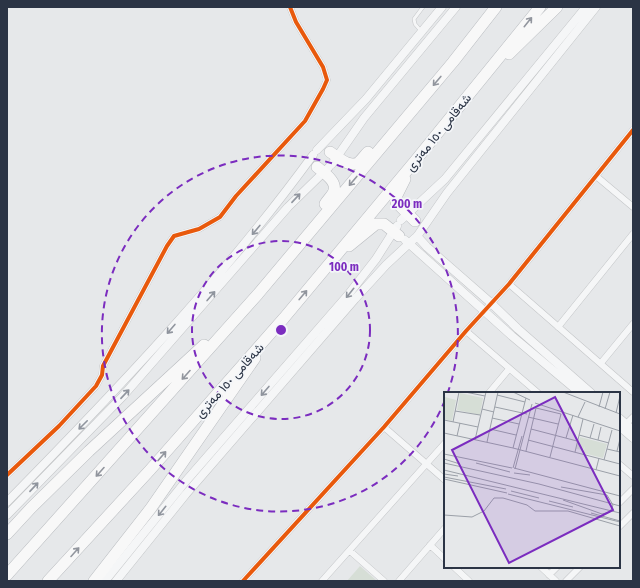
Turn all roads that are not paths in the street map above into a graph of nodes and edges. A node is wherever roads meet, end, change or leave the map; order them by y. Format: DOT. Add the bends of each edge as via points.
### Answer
graph roads {
  1 [pos="290,7"];
  2 [pos="423,7"];
  3 [pos="442,7"];
  4 [pos="456,7"];
  5 [pos="486,7"];
  6 [pos="496,7"];
  7 [pos="540,7"];
  8 [pos="557,7"];
  9 [pos="586,7"];
  10 [pos="596,7"];
  11 [pos="422,32"];
  12 [pos="452,62"];
  13 [pos="479,81"];
  14 [pos="633,130"];
  15 [pos="394,132"];
  16 [pos="315,152"];
  17 [pos="415,161"];
  18 [pos="328,163"];
  19 [pos="596,176"];
  20 [pos="633,207"];
  21 [pos="405,229"];
  22 [pos="311,231"];
  23 [pos="633,234"];
  24 [pos="337,254"];
  25 [pos="510,284"];
  26 [pos="258,294"];
  27 [pos="491,303"];
  28 [pos="485,311"];
  29 [pos="284,318"];
  30 [pos="633,324"];
  31 [pos="558,326"];
  32 [pos="518,329"];
  33 [pos="466,331"];
  34 [pos="512,336"];
  35 [pos="601,363"];
  36 [pos="509,369"];
  37 [pos="490,392"];
  38 [pos="537,392"];
  39 [pos="579,392"];
  40 [pos="590,392"];
  41 [pos="633,392"];
  42 [pos="633,417"];
  43 [pos="623,425"];
  44 [pos="384,426"];
  45 [pos="633,430"];
  46 [pos="633,438"];
  47 [pos="444,444"];
  48 [pos="426,464"];
  49 [pos="620,465"];
  50 [pos="7,475"];
  51 [pos="633,476"];
  52 [pos="444,479"];
  53 [pos="633,489"];
  54 [pos="7,502"];
  55 [pos="620,502"];
  56 [pos="633,513"];
  57 [pos="7,515"];
  58 [pos="620,526"];
  59 [pos="444,529"];
  60 [pos="7,534"];
  61 [pos="430,545"];
  62 [pos="350,550"];
  63 [pos="444,558"];
  64 [pos="455,568"];
  65 [pos="542,568"];
  66 [pos="556,568"];
  67 [pos="579,568"];
  68 [pos="7,575"];
  69 [pos="550,575"];
  70 [pos="48,581"];
  71 [pos="94,581"];
  72 [pos="105,581"];
  73 [pos="116,581"];
  74 [pos="243,581"];
  75 [pos="322,581"];
  76 [pos="384,581"];
  77 [pos="399,581"];
  78 [pos="469,581"];
  79 [pos="556,581"];
  80 [pos="566,581"];
  1 -- 50 [label="street" via="323,67 327,80 305,122 236,196 220,217 199,229 174,236 103,366 102,376 96,386 60,426"];
  2 -- 11 [label="lane" via="414,19"];
  3 -- 11 [label="street"];
  4 -- 18 [label="street"];
  5 -- 12 [label="highway"];
  6 -- 12 [label="highway"];
  13 -- 7 [label="highway, شەقامی ١٥٠ مەتری, one-way"];
  8 -- 13 [label="highway"];
  9 -- 21 [label="street"];
  10 -- 21 [label="street" via="447,192"];
  11 -- 16 [label="street" via="356,110"];
  12 -- 15 [label="highway, one-way"];
  13 -- 17 [label="highway, شەقامی ١٥٠ مەتری"];
  14 -- 19 [label="street"];
  15 -- 18 [label="highway" via="357,163"];
  15 -- 22 [label="highway, one-way"];
  16 -- 18 [label="street" via="313,162"];
  16 -- 18 [label="street" via="324,148"];
  16 -- 54 [label="street, one-way" via="267,217 179,320 92,415"];
  17 -- 21 [label="highway" via="396,196"];
  17 -- 24 [label="highway, شەقامی ١٥٠ مەتری"];
  18 -- 22 [label="highway" via="333,193"];
  57 -- 18 [label="street, one-way" via="123,396"];
  19 -- 20 [label="street"];
  19 -- 25 [label="street"];
  21 -- 24 [label="highway" via="374,225 356,242"];
  21 -- 27 [label="street"];
  21 -- 28 [label="street"];
  21 -- 72 [label="street, one-way" via="186,481"];
  21 -- 73 [label="street" via="386,265 186,494"];
  22 -- 26 [label="highway"];
  23 -- 31 [label="street"];
  29 -- 24 [label="highway, شەقامی ١٥٠ مەتری, one-way"];
  25 -- 27 [label="street"];
  25 -- 31 [label="street"];
  26 -- 60 [label="highway" via="89,451"];
  26 -- 68 [label="highway, one-way"];
  27 -- 28 [label="street"];
  27 -- 32 [label="street"];
  28 -- 33 [label="street"];
  28 -- 34 [label="street"];
  70 -- 29 [label="highway, شەقامی ١٥٠ مەتری, one-way"];
  29 -- 71 [label="highway" via="151,508"];
  30 -- 35 [label="street"];
  31 -- 35 [label="street"];
  32 -- 34 [label="street"];
  32 -- 40 [label="street"];
  33 -- 36 [label="street"];
  33 -- 44 [label="street"];
  34 -- 39 [label="street"];
  35 -- 41 [label="street"];
  36 -- 37 [label="street"];
  36 -- 38 [label="street"];
  42 -- 43 [label="street"];
  43 -- 45 [label="street"];
  43 -- 46 [label="street"];
  44 -- 48 [label="street"];
  44 -- 74 [label="street"];
  47 -- 48 [label="street"];
  48 -- 52 [label="street"];
  48 -- 62 [label="street"];
  49 -- 51 [label="street"];
  53 -- 55 [label="street"];
  56 -- 58 [label="street"];
  59 -- 61 [label="street"];
  61 -- 63 [label="street"];
  61 -- 77 [label="street"];
  62 -- 75 [label="street"];
  62 -- 76 [label="street"];
  64 -- 78 [label="street"];
  65 -- 69 [label="street"];
  66 -- 69 [label="street"];
  67 -- 80 [label="street"];
  69 -- 79 [label="street"];
}
